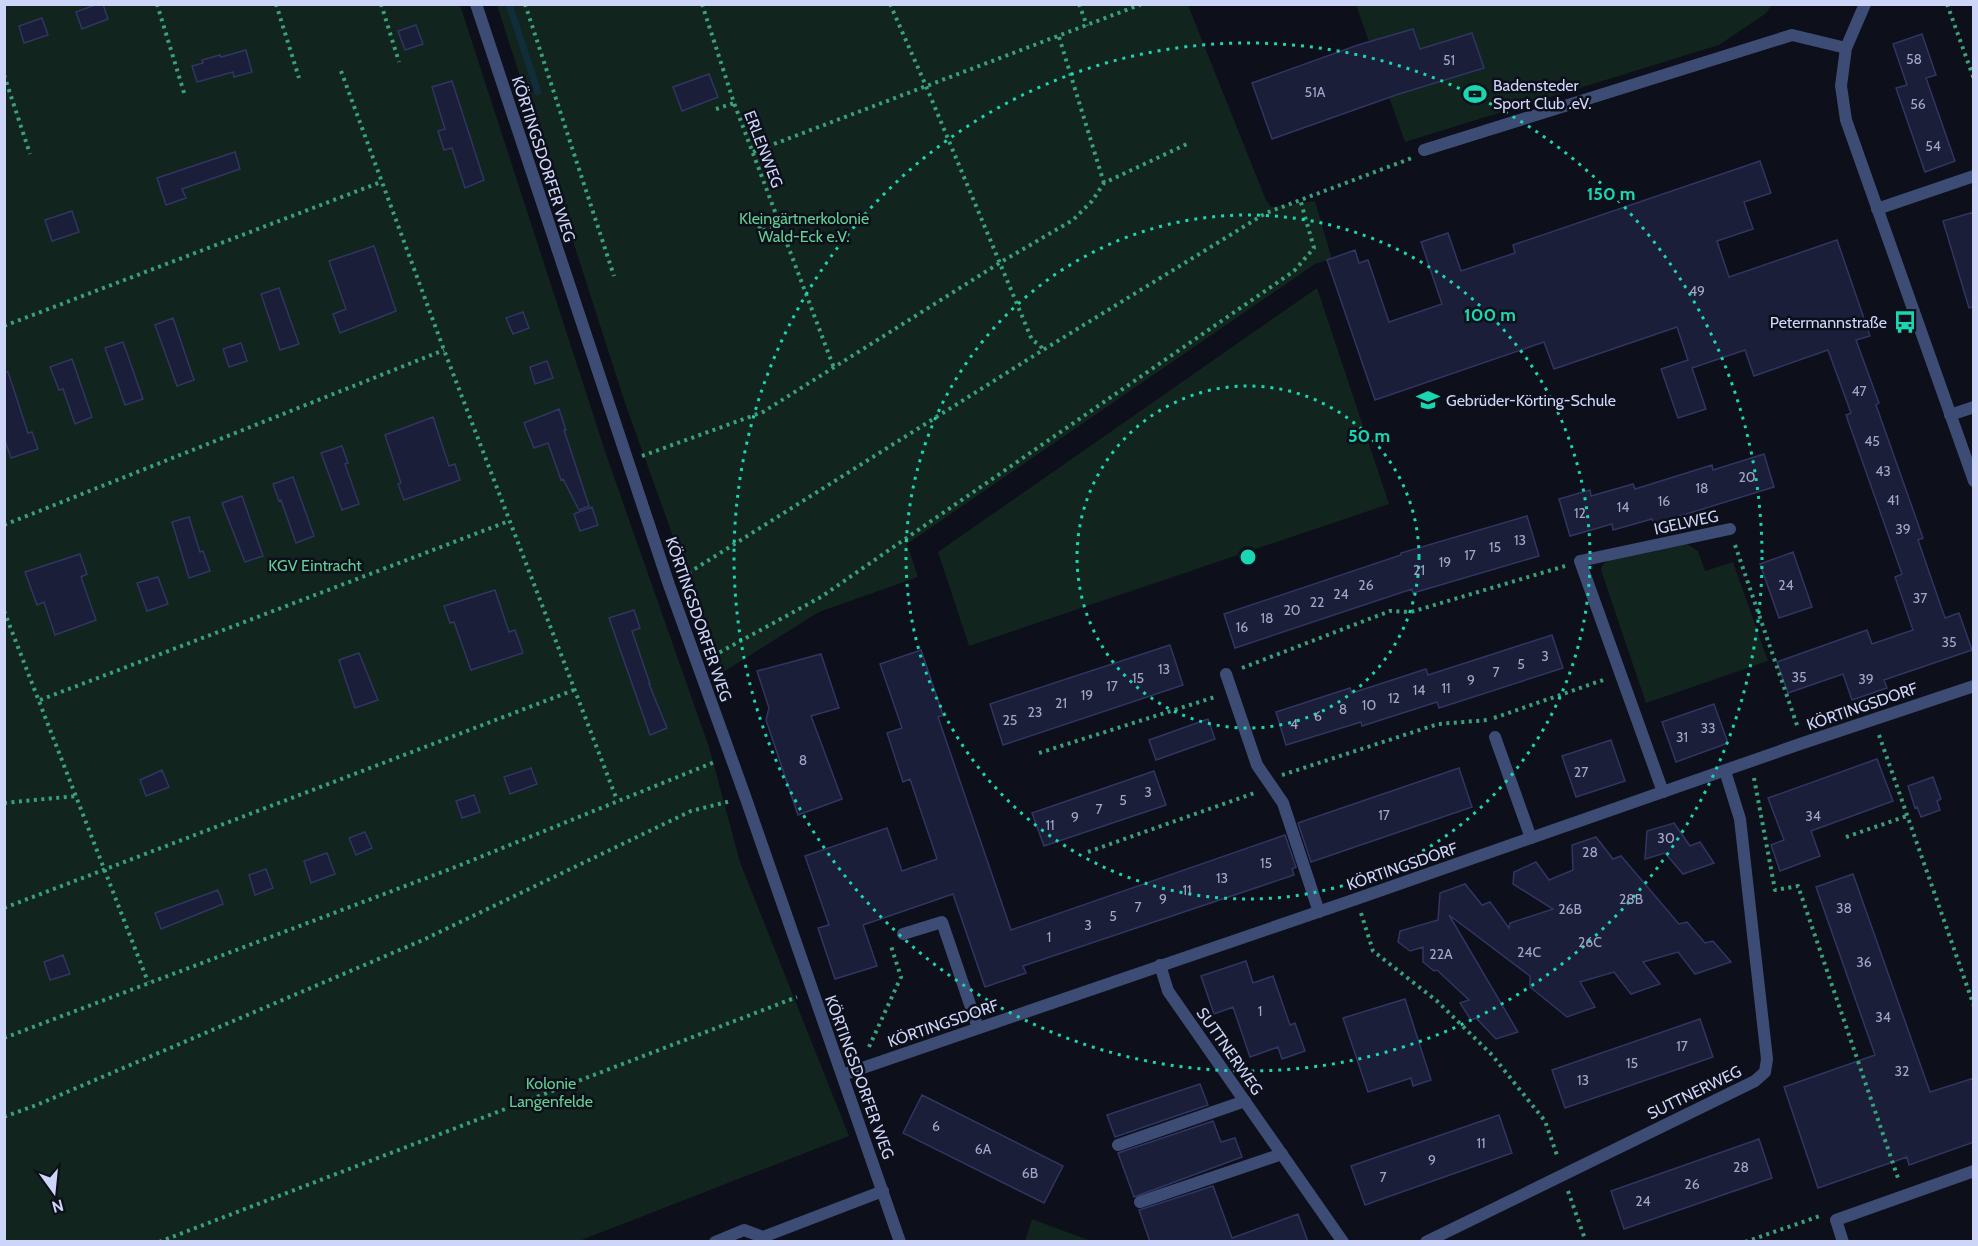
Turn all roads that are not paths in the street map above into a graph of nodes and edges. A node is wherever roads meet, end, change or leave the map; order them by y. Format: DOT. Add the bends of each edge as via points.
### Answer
graph roads {
  1 [pos="476,4"];
  2 [pos="1865,4"];
  3 [pos="1845,48"];
  4 [pos="1424,150"];
  5 [pos="1974,176"];
  6 [pos="1877,210"];
  7 [pos="1974,407"];
  8 [pos="1950,415"];
  9 [pos="1974,481"];
  10 [pos="1730,529"];
  11 [pos="1226,674"];
  12 [pos="1974,686"];
  13 [pos="1495,737"];
  14 [pos="1725,771"];
  15 [pos="1663,792"];
  16 [pos="1531,838"];
  17 [pos="1319,912"];
  18 [pos="903,934"];
  19 [pos="1160,965"];
  20 [pos="978,1028"];
  21 [pos="842,1075"];
  22 [pos="1245,1101"];
  23 [pos="1118,1145"];
  24 [pos="1282,1154"];
  25 [pos="1974,1171"];
  26 [pos="883,1191"];
  27 [pos="1140,1202"];
  28 [pos="764,1239"];
  29 [pos="715,1242"];
  30 [pos="900,1242"];
  31 [pos="1343,1242"];
  32 [pos="1426,1242"];
  33 [pos="1843,1242"];
  1 -- 21 [label="street, KÖRTINGSDORFER WEG" via="696,665"];
  2 -- 3 [label="street"];
  3 -- 4 [label="street" via="1792,35"];
  3 -- 6 [label="street" via="1841,86 1846,120"];
  5 -- 6 [label="street"];
  6 -- 8 [label="street"];
  7 -- 8 [label="street"];
  8 -- 9 [label="street"];
  10 -- 15 [label="street, IGELWEG" via="1580,561"];
  11 -- 17 [label="street" via="1257,765 1283,803"];
  12 -- 14 [label="street, KÖRTINGSDORF"];
  13 -- 16 [label="street"];
  14 -- 15 [label="street, KÖRTINGSDORF"];
  14 -- 32 [label="street, SUTTNERWEG" via="1740,819 1767,1059 1765,1072 1755,1081"];
  15 -- 16 [label="street, KÖRTINGSDORF"];
  16 -- 17 [label="street, KÖRTINGSDORF"];
  17 -- 19 [label="street, KÖRTINGSDORF"];
  18 -- 20 [label="street" via="942,922"];
  19 -- 20 [label="street, KÖRTINGSDORF"];
  19 -- 22 [label="street, SUTTNERWEG" via="1168,991"];
  20 -- 21 [label="street, KÖRTINGSDORF"];
  21 -- 26 [label="street, KÖRTINGSDORFER WEG"];
  22 -- 23 [label="street"];
  22 -- 24 [label="street, SUTTNERWEG"];
  24 -- 27 [label="street"];
  24 -- 31 [label="street, SUTTNERWEG"];
  25 -- 33 [label="street" via="1836,1220"];
  26 -- 28 [label="street"];
  26 -- 30 [label="street, KÖRTINGSDORFER WEG"];
  28 -- 29 [label="street" via="744,1230"];
}
